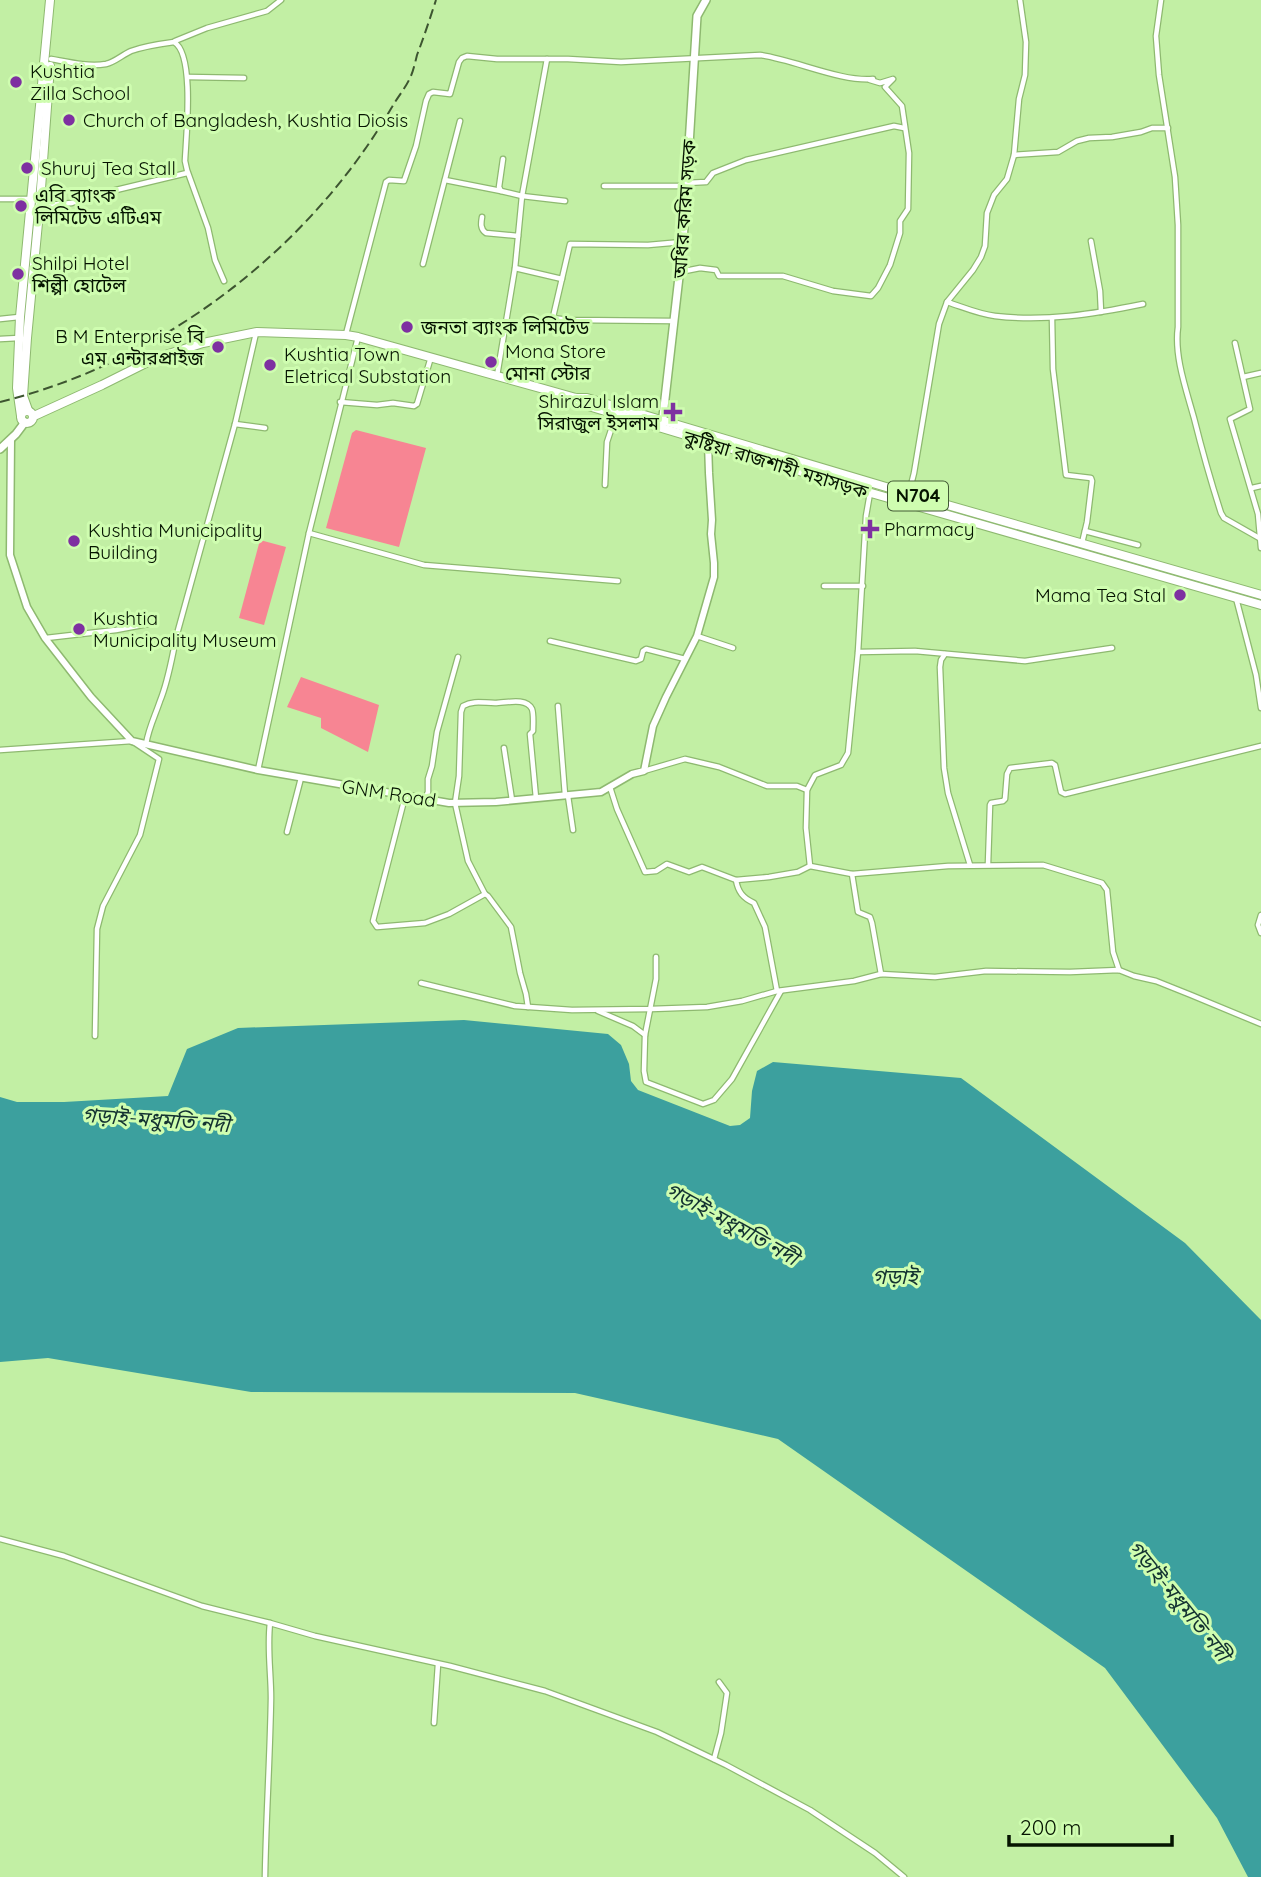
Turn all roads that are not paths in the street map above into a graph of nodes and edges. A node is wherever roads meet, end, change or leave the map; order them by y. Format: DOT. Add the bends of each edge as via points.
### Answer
graph roads {
  1 [pos="281,0"];
  2 [pos="706,0"];
  3 [pos="1020,0"];
  4 [pos="1161,0"];
  5 [pos="53,2"];
  6 [pos="174,42"];
  7 [pos="51,59"];
  8 [pos="547,59"];
  9 [pos="694,59"];
  10 [pos="188,77"];
  11 [pos="244,78"];
  12 [pos="460,121"];
  13 [pos="904,128"];
  14 [pos="1168,128"];
  15 [pos="1014,155"];
  16 [pos="503,159"];
  17 [pos="187,173"];
  18 [pos="445,180"];
  19 [pos="686,185"];
  20 [pos="604,186"];
  21 [pos="501,191"];
  22 [pos="522,196"];
  23 [pos="0,199"];
  24 [pos="36,201"];
  25 [pos="565,201"];
  26 [pos="482,217"];
  27 [pos="518,236"];
  28 [pos="1091,241"];
  29 [pos="683,242"];
  30 [pos="423,264"];
  31 [pos="516,268"];
  32 [pos="680,272"];
  33 [pos="562,279"];
  34 [pos="224,281"];
  35 [pos="27,288"];
  36 [pos="947,302"];
  37 [pos="1143,304"];
  38 [pos="1101,312"];
  39 [pos="20,317"];
  40 [pos="552,318"];
  41 [pos="1052,318"];
  42 [pos="0,319"];
  43 [pos="675,321"];
  44 [pos="550,330"];
  45 [pos="257,332"];
  46 [pos="346,335"];
  47 [pos="19,338"];
  48 [pos="358,338"];
  49 [pos="0,340"];
  50 [pos="1235,343"];
  51 [pos="22,357"];
  52 [pos="430,357"];
  53 [pos="1261,373"];
  54 [pos="497,377"];
  55 [pos="1244,377"];
  56 [pos="576,398"];
  57 [pos="340,402"];
  58 [pos="616,415"];
  59 [pos="27,416"];
  60 [pos="235,424"];
  61 [pos="662,425"];
  62 [pos="265,428"];
  63 [pos="11,439"];
  64 [pos="708,443"];
  65 [pos="0,449"];
  66 [pos="605,485"];
  67 [pos="1261,486"];
  68 [pos="887,487"];
  69 [pos="1252,488"];
  70 [pos="871,492"];
  71 [pos="909,493"];
  72 [pos="884,496"];
  73 [pos="1042,531"];
  74 [pos="1085,531"];
  75 [pos="309,533"];
  76 [pos="1261,539"];
  77 [pos="1038,541"];
  78 [pos="1082,543"];
  79 [pos="0,545"];
  80 [pos="10,545"];
  81 [pos="1138,545"];
  82 [pos="1261,548"];
  83 [pos="1175,575"];
  84 [pos="618,581"];
  85 [pos="824,586"];
  86 [pos="863,586"];
  87 [pos="1261,595"];
  88 [pos="1236,597"];
  89 [pos="1261,605"];
  90 [pos="148,624"];
  91 [pos="697,636"];
  92 [pos="45,638"];
  93 [pos="550,641"];
  94 [pos="733,648"];
  95 [pos="1112,648"];
  96 [pos="858,652"];
  97 [pos="946,654"];
  98 [pos="458,657"];
  99 [pos="685,659"];
  100 [pos="558,706"];
  101 [pos="1261,708"];
  102 [pos="132,741"];
  103 [pos="146,744"];
  104 [pos="1261,746"];
  105 [pos="504,748"];
  106 [pos="0,750"];
  107 [pos="258,770"];
  108 [pos="644,771"];
  109 [pos="301,778"];
  110 [pos="610,787"];
  111 [pos="807,790"];
  112 [pos="567,796"];
  113 [pos="405,797"];
  114 [pos="425,799"];
  115 [pos="537,799"];
  116 [pos="512,801"];
  117 [pos="455,803"];
  118 [pos="573,830"];
  119 [pos="287,832"];
  120 [pos="988,864"];
  121 [pos="970,865"];
  122 [pos="810,866"];
  123 [pos="852,874"];
  124 [pos="736,880"];
  125 [pos="486,895"];
  126 [pos="1261,915"];
  127 [pos="1261,933"];
  128 [pos="656,957"];
  129 [pos="1119,970"];
  130 [pos="880,974"];
  131 [pos="421,983"];
  132 [pos="779,990"];
  133 [pos="528,1007"];
  134 [pos="651,1009"];
  135 [pos="595,1010"];
  136 [pos="1261,1024"];
  137 [pos="645,1035"];
  138 [pos="95,1036"];
  139 [pos="0,1539"];
  140 [pos="270,1623"];
  141 [pos="438,1664"];
  142 [pos="719,1682"];
  143 [pos="435,1723"];
  144 [pos="714,1759"];
  145 [pos="265,1877"];
  146 [pos="904,1877"];
  1 -- 6 [label="street" via="267,11"];
  2 -- 9 [label="main road, অধির করিম সড়ক" via="696,16"];
  3 -- 15 [label="street" via="1025,75"];
  4 -- 14 [label="street" via="1156,36"];
  5 -- 7 [label="highway"];
  5 -- 24 [label="highway"];
  6 -- 7 [label="street" via="144,46 103,64"];
  6 -- 10 [label="street" via="183,50"];
  7 -- 24 [label="highway"];
  8 -- 9 [label="street"];
  8 -- 22 [label="street"];
  8 -- 46 [label="street" via="467,56 459,62 450,94 429,94 404,181 386,182"];
  9 -- 13 [label="street" via="760,55 880,83 892,79 885,87 901,106"];
  9 -- 19 [label="main road, অধির করিম সড়ক"];
  10 -- 11 [label="street"];
  10 -- 17 [label="street"];
  12 -- 18 [label="street"];
  13 -- 19 [label="street" via="894,126 746,160 713,173 706,181"];
  13 -- 32 [label="street" via="909,153 908,209 900,221 890,265 871,296 833,291 783,276 719,276 716,270 700,268"];
  14 -- 15 [label="street" via="1089,138 1058,152"];
  14 -- 76 [label="street" via="1178,225 1178,354 1221,513"];
  15 -- 36 [label="street" via="1007,179 987,214 981,257"];
  16 -- 21 [label="street"];
  17 -- 24 [label="street" via="72,203"];
  17 -- 34 [label="street"];
  18 -- 21 [label="street"];
  18 -- 30 [label="street"];
  19 -- 20 [label="street"];
  19 -- 29 [label="main road, অধির করিম সড়ক"];
  21 -- 22 [label="street"];
  22 -- 25 [label="street"];
  22 -- 27 [label="street"];
  23 -- 24 [label="street"];
  24 -- 35 [label="highway"];
  26 -- 27 [label="street" via="485,233"];
  27 -- 31 [label="street"];
  28 -- 38 [label="street"];
  29 -- 32 [label="main road, অধির করিম সড়ক"];
  29 -- 33 [label="street" via="573,243"];
  31 -- 33 [label="street"];
  31 -- 54 [label="street"];
  32 -- 43 [label="main road, অধির করিম সড়ক"];
  33 -- 40 [label="street"];
  35 -- 39 [label="highway"];
  35 -- 51 [label="highway"];
  36 -- 41 [label="street" via="994,316"];
  36 -- 71 [label="street" via="939,324"];
  37 -- 38 [label="street"];
  38 -- 41 [label="street"];
  39 -- 42 [label="street"];
  39 -- 47 [label="highway"];
  40 -- 43 [label="street"];
  40 -- 44 [label="street"];
  41 -- 74 [label="street" via="1053,369 1066,475 1092,481"];
  43 -- 61 [label="main road, অধির করিম সড়ক"];
  45 -- 46 [label="highway, কুষ্টিয়া রাজশাহী মহাসড়ক / N704"];
  45 -- 59 [label="highway, কুষ্টিয়া রাজশাহী মহাসড়ক / N704" via="156,358"];
  45 -- 60 [label="street"];
  46 -- 48 [label="highway, কুষ্টিয়া রাজশাহী মহাসড়ক / N704"];
  47 -- 49 [label="street"];
  47 -- 51 [label="highway"];
  48 -- 52 [label="highway, কুষ্টিয়া রাজশাহী মহাসড়ক / N704"];
  48 -- 57 [label="street"];
  50 -- 55 [label="street"];
  51 -- 59 [label="highway"];
  52 -- 54 [label="highway, কুষ্টিয়া রাজশাহী মহাসড়ক / N704"];
  52 -- 57 [label="street" via="414,406"];
  53 -- 55 [label="street"];
  54 -- 56 [label="highway, কুষ্টিয়া রাজশাহী মহাসড়ক / N704"];
  55 -- 69 [label="street" via="1250,409 1230,419"];
  56 -- 58 [label="highway, কুষ্টিয়া রাজশাহী মহাসড়ক / N704"];
  56 -- 61 [label="highway, কুষ্টিয়া রাজশাহী মহাসড়ক / N704"];
  57 -- 75 [label="street"];
  58 -- 61 [label="highway, কুষ্টিয়া রাজশাহী মহাসড়ক / N704"];
  58 -- 66 [label="street" via="607,442"];
  59 -- 63 [label="main road"];
  60 -- 62 [label="street"];
  60 -- 103 [label="street"];
  61 -- 64 [label="highway, কুষ্টিয়া রাজশাহী মহাসড়ক / N704"];
  61 -- 68 [label="highway, কুষ্টিয়া রাজশাহী মহাসড়ক / N704"];
  63 -- 65 [label="main road"];
  63 -- 80 [label="street"];
  64 -- 70 [label="highway, কুষ্টিয়া রাজশাহী মহাসড়ক / N704"];
  64 -- 91 [label="street" via="714,577"];
  67 -- 69 [label="street"];
  68 -- 71 [label="highway, কুষ্টিয়া রাজশাহী মহাসড়ক / N704"];
  68 -- 72 [label="highway"];
  69 -- 76 [label="street"];
  70 -- 72 [label="highway, কুষ্টিয়া রাজশাহী মহাসড়ক / N704"];
  70 -- 86 [label="street"];
  71 -- 73 [label="highway, কুষ্টিয়া রাজশাহী মহাসড়ক / N704"];
  72 -- 77 [label="highway, কুষ্টিয়া রাজশাহী মহাসড়ক / N704"];
  73 -- 77 [label="highway"];
  73 -- 78 [label="highway, কুষ্টিয়া রাজশাহী মহাসড়ক / N704"];
  74 -- 78 [label="street"];
  74 -- 81 [label="street"];
  75 -- 84 [label="street" via="424,565"];
  75 -- 107 [label="street"];
  76 -- 82 [label="street"];
  77 -- 83 [label="highway, কুষ্টিয়া রাজশাহী মহাসড়ক / N704"];
  78 -- 83 [label="highway, কুষ্টিয়া রাজশাহী মহাসড়ক / N704"];
  79 -- 80 [label="street"];
  80 -- 92 [label="street" via="27,607"];
  83 -- 87 [label="highway, কুষ্টিয়া রাজশাহী মহাসড়ক / N704"];
  83 -- 88 [label="highway, কুষ্টিয়া রাজশাহী মহাসড়ক / N704"];
  85 -- 86 [label="street"];
  86 -- 96 [label="street"];
  88 -- 89 [label="highway, কুষ্টিয়া রাজশাহী মহাসড়ক / N704"];
  88 -- 101 [label="street"];
  90 -- 92 [label="street"];
  91 -- 94 [label="street"];
  91 -- 99 [label="street"];
  92 -- 102 [label="street"];
  93 -- 99 [label="street" via="636,661 646,649"];
  95 -- 97 [label="street" via="1026,661"];
  96 -- 97 [label="street"];
  96 -- 111 [label="street" via="846,760 815,775"];
  97 -- 121 [label="street" via="940,667 944,768"];
  98 -- 114 [label="street"];
  99 -- 108 [label="street" via="653,726"];
  100 -- 112 [label="street"];
  102 -- 103 [label="street, GNM Road"];
  102 -- 106 [label="street"];
  102 -- 138 [label="street" via="159,761 140,835 99,916"];
  103 -- 107 [label="street, GNM Road"];
  104 -- 120 [label="street" via="1065,794 1052,763 1010,768 1004,800 990,806"];
  105 -- 116 [label="street"];
  107 -- 109 [label="street, GNM Road"];
  108 -- 110 [label="street, GNM Road"];
  108 -- 111 [label="street" via="685,759 767,786"];
  109 -- 113 [label="street, GNM Road"];
  109 -- 119 [label="street"];
  110 -- 112 [label="street, GNM Road"];
  110 -- 124 [label="street" via="645,872 667,864 689,872 702,867"];
  111 -- 122 [label="street"];
  112 -- 115 [label="street, GNM Road"];
  112 -- 118 [label="street"];
  113 -- 114 [label="street, GNM Road"];
  113 -- 125 [label="street" via="373,921 377,927 425,923"];
  114 -- 117 [label="street, GNM Road"];
  115 -- 116 [label="street, GNM Road"];
  115 -- 117 [label="street" via="532,710 513,701 471,702 460,712"];
  116 -- 117 [label="street, GNM Road"];
  117 -- 125 [label="street" via="468,861"];
  120 -- 121 [label="street"];
  120 -- 129 [label="street" via="1048,866 1102,883 1107,890"];
  121 -- 123 [label="street"];
  122 -- 123 [label="street"];
  122 -- 124 [label="street" via="779,876"];
  123 -- 130 [label="street" via="858,912 872,923"];
  124 -- 132 [label="street" via="765,927"];
  125 -- 133 [label="street" via="511,927"];
  126 -- 127 [label="street"];
  128 -- 134 [label="street"];
  129 -- 130 [label="street" via="986,971 935,978"];
  129 -- 136 [label="street"];
  130 -- 132 [label="street"];
  131 -- 133 [label="street"];
  132 -- 134 [label="street" via="707,1007"];
  132 -- 137 [label="street" via="732,1079 708,1104 646,1082"];
  133 -- 135 [label="street"];
  134 -- 135 [label="street"];
  134 -- 137 [label="street"];
  135 -- 137 [label="street"];
  139 -- 140 [label="street" via="64,1556 202,1606"];
  140 -- 141 [label="street"];
  140 -- 145 [label="street"];
  141 -- 143 [label="street"];
  141 -- 144 [label="street" via="545,1690"];
  142 -- 144 [label="street" via="727,1693"];
  144 -- 146 [label="street" via="810,1810"];
}
